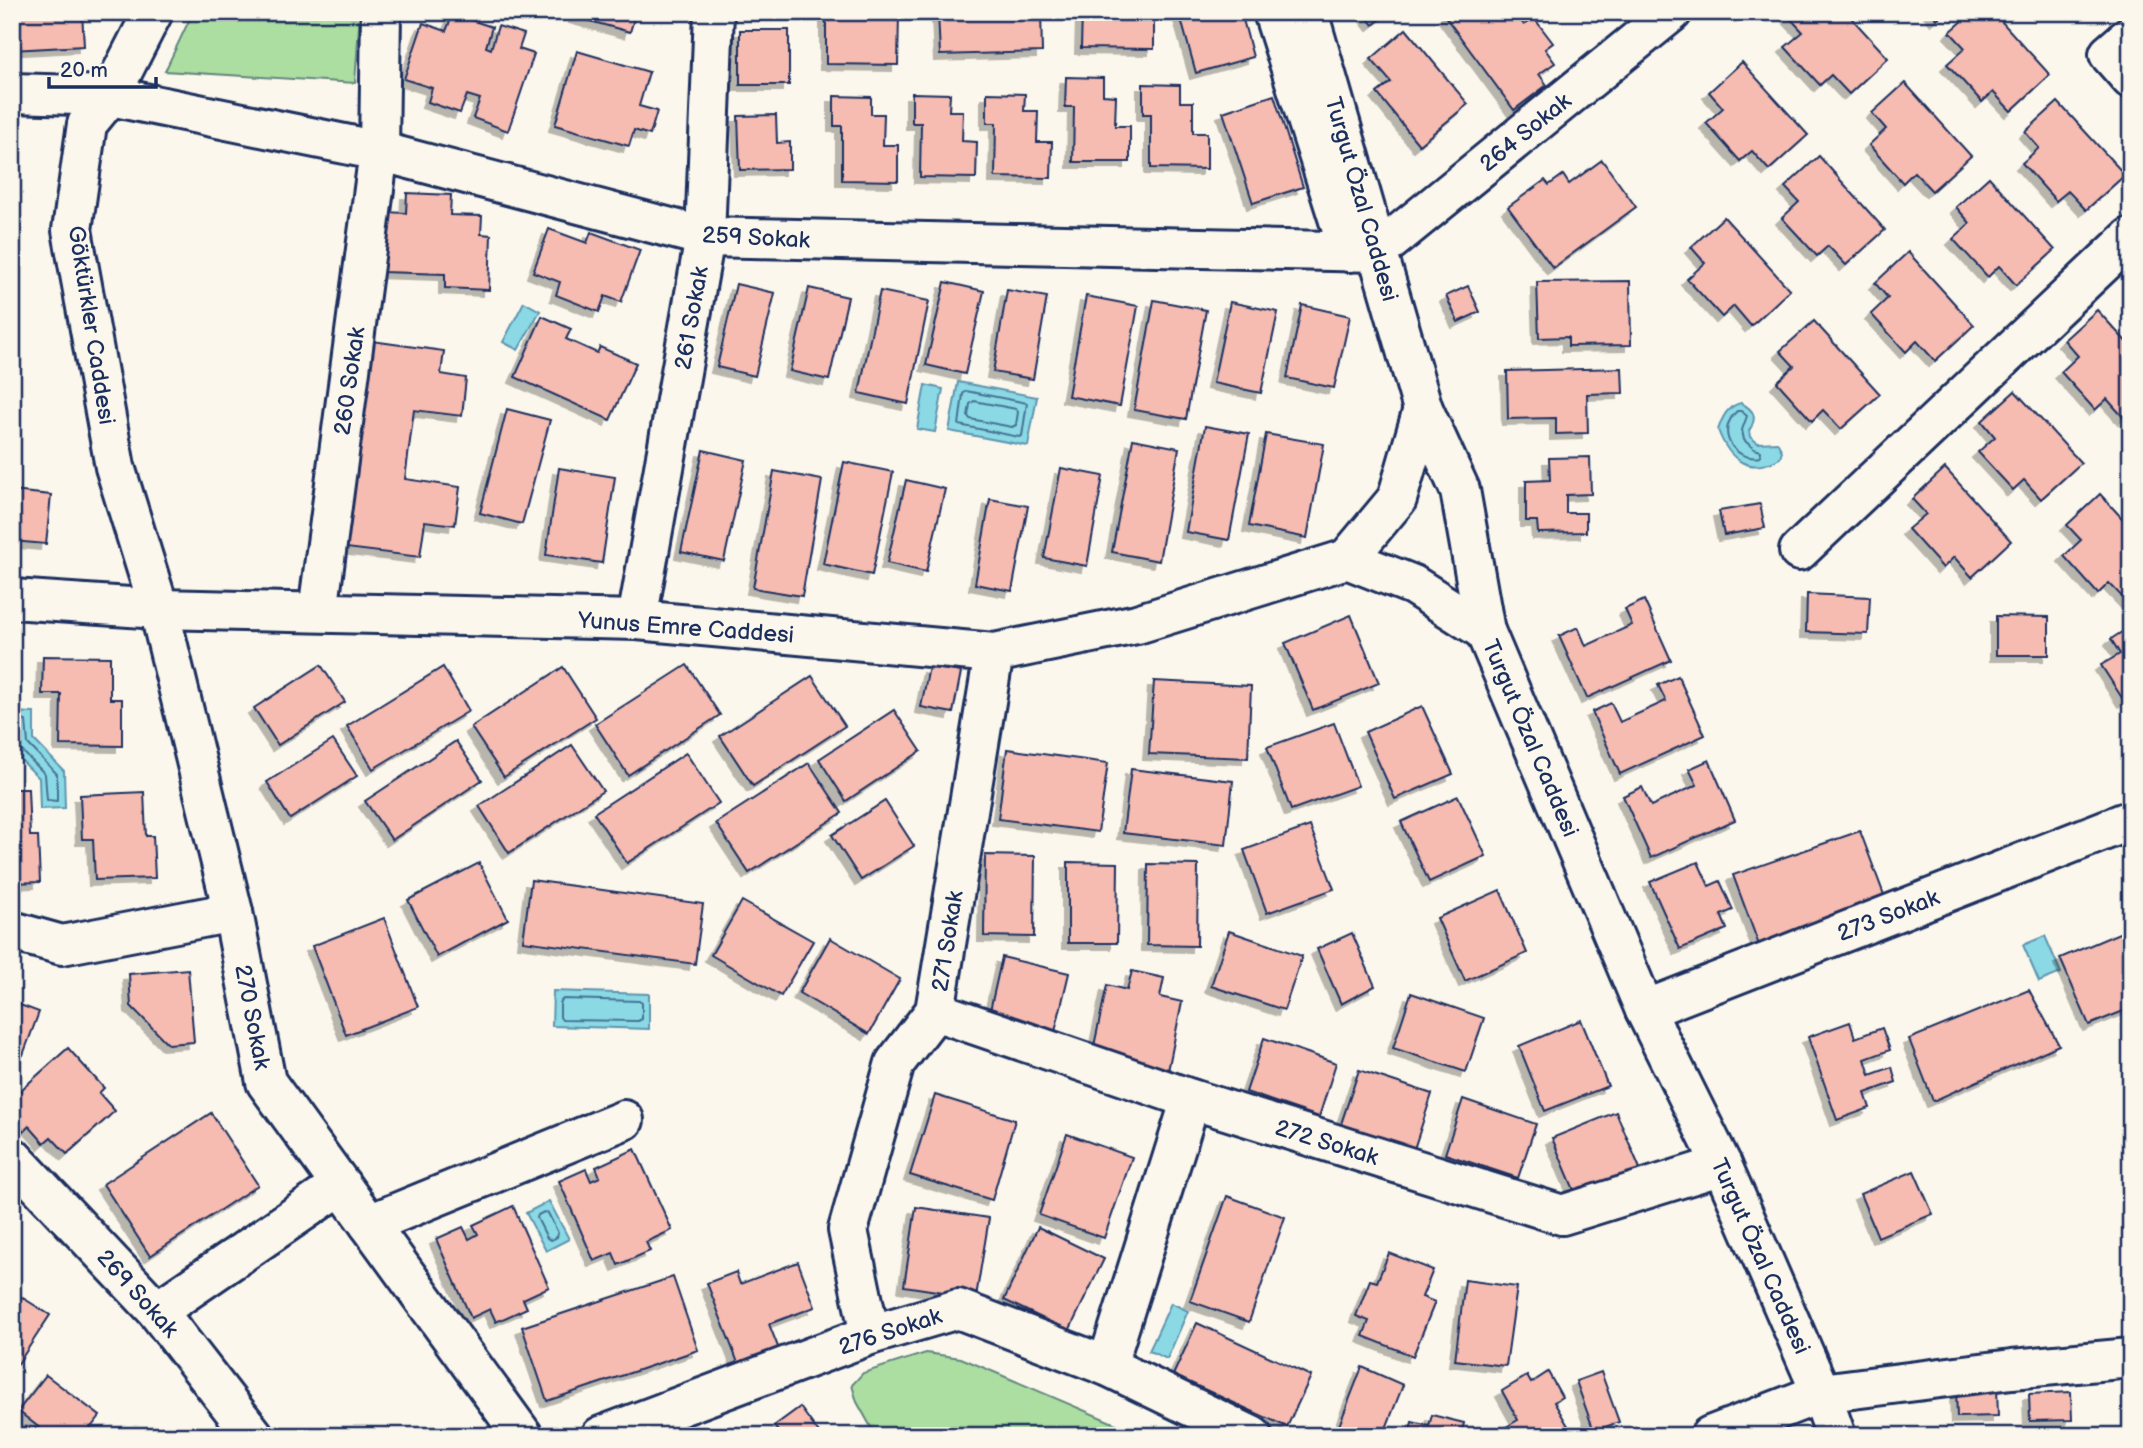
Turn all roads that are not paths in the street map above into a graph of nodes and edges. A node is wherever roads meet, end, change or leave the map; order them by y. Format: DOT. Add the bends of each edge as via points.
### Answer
graph roads {
  1 [pos="153,12"];
  2 [pos="381,12"];
  3 [pos="714,12"];
  4 [pos="1273,12"];
  5 [pos="1308,12"];
  6 [pos="1672,12"];
  7 [pos="2131,35"];
  8 [pos="2131,79"];
  9 [pos="12,93"];
  10 [pos="110,96"];
  11 [pos="380,151"];
  12 [pos="705,237"];
  13 [pos="2131,237"];
  14 [pos="1363,252"];
  15 [pos="1423,409"];
  16 [pos="1799,551"];
  17 [pos="1348,559"];
  18 [pos="12,599"];
  19 [pos="159,609"];
  20 [pos="318,612"];
  21 [pos="637,620"];
  22 [pos="1485,631"];
  23 [pos="994,653"];
  24 [pos="2131,820"];
  25 [pos="233,912"];
  26 [pos="12,931"];
  27 [pos="1645,1010"];
  28 [pos="935,1011"];
  29 [pos="1191,1099"];
  30 [pos="624,1119"];
  31 [pos="12,1157"];
  32 [pos="1721,1166"];
  33 [pos="341,1185"];
  34 [pos="369,1224"];
  35 [pos="157,1311"];
  36 [pos="870,1335"];
  37 [pos="2131,1358"];
  38 [pos="1107,1366"];
  39 [pos="1821,1393"];
  40 [pos="254,1436"];
  41 [pos="523,1436"];
  42 [pos="601,1436"];
  43 [pos="1252,1436"];
  44 [pos="1710,1436"];
  45 [pos="1836,1436"];
  1 -- 10 [label="street, Göktürkler Caddesi"];
  2 -- 11 [label="street, 260 Sokak"];
  3 -- 12 [label="street, 261 Sokak"];
  4 -- 14 [label="street"];
  5 -- 14 [label="street, Turgut Özal Caddesi"];
  6 -- 14 [label="street, 264 Sokak"];
  7 -- 8 [label="street" via="2109,54"];
  9 -- 10 [label="street, 259 Sokak"];
  10 -- 11 [label="street, 259 Sokak"];
  10 -- 19 [label="street, Göktürkler Caddesi" via="87,124 72,230 115,467"];
  11 -- 12 [label="street, 259 Sokak"];
  11 -- 20 [label="street, 260 Sokak"];
  12 -- 14 [label="street, 259 Sokak"];
  12 -- 21 [label="street, 261 Sokak"];
  13 -- 16 [label="street"];
  14 -- 15 [label="street, Turgut Özal Caddesi"];
  15 -- 17 [label="street" via="1397,499"];
  15 -- 22 [label="street, Turgut Özal Caddesi" via="1460,490"];
  17 -- 22 [label="street" via="1413,585"];
  17 -- 23 [label="street, Yunus Emre Caddesi" via="1137,624"];
  18 -- 19 [label="street, Yunus Emre Caddesi"];
  19 -- 20 [label="street, Yunus Emre Caddesi"];
  19 -- 25 [label="street, 270 Sokak"];
  20 -- 21 [label="street, Yunus Emre Caddesi"];
  21 -- 23 [label="street, Yunus Emre Caddesi"];
  22 -- 27 [label="street, Turgut Özal Caddesi"];
  23 -- 28 [label="street, 271 Sokak"];
  24 -- 27 [label="street, 273 Sokak"];
  25 -- 26 [label="street" via="62,946"];
  25 -- 33 [label="street, 270 Sokak" via="266,1082"];
  27 -- 32 [label="street, Turgut Özal Caddesi"];
  28 -- 29 [label="street, 272 Sokak"];
  28 -- 36 [label="street, 271 Sokak" via="895,1063 848,1230"];
  29 -- 32 [label="street, 272 Sokak" via="1562,1215"];
  29 -- 38 [label="street"];
  30 -- 34 [label="street"];
  31 -- 35 [label="street, 269 Sokak"];
  32 -- 39 [label="street, Turgut Özal Caddesi"];
  33 -- 34 [label="street, 270 Sokak"];
  33 -- 35 [label="street"];
  34 -- 41 [label="street, 270 Sokak"];
  35 -- 40 [label="street, 269 Sokak"];
  36 -- 38 [label="street, 276 Sokak" via="958,1309"];
  36 -- 42 [label="street, 276 Sokak"];
  37 -- 39 [label="street"];
  38 -- 43 [label="street, 276 Sokak"];
  39 -- 44 [label="street"];
  39 -- 45 [label="street, Turgut Özal Caddesi"];
}
